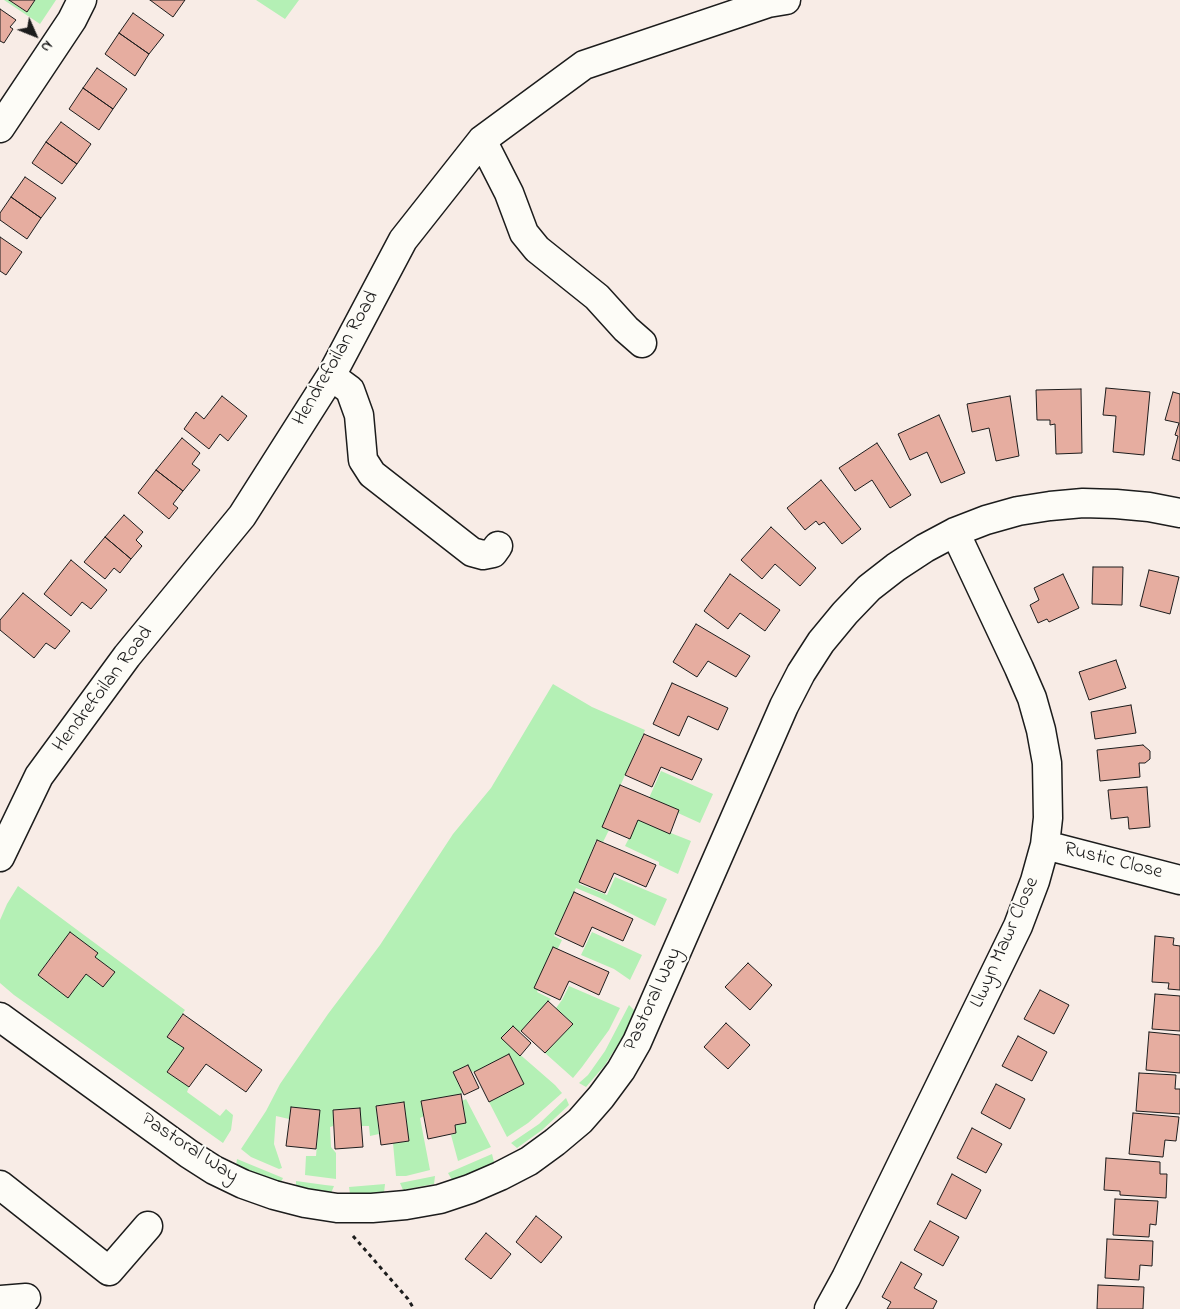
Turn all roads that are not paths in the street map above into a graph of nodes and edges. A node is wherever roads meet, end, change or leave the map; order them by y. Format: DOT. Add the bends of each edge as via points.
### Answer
graph roads {
  1 [pos="82,0"];
  2 [pos="786,0"];
  3 [pos="0,128"];
  4 [pos="482,140"];
  5 [pos="642,343"];
  6 [pos="332,376"];
  7 [pos="1180,514"];
  8 [pos="955,532"];
  9 [pos="498,546"];
  10 [pos="1045,845"];
  11 [pos="0,857"];
  12 [pos="1180,880"];
  13 [pos="0,1017"];
  14 [pos="0,1185"];
  15 [pos="148,1226"];
  16 [pos="829,1309"];
  1 -- 3 [label="street"];
  2 -- 4 [label="street, Hendrefoilan Road" via="768,3 584,65"];
  4 -- 5 [label="street" via="510,193 524,233 537,249 597,297"];
  4 -- 6 [label="street, Hendrefoilan Road" via="403,240"];
  6 -- 9 [label="street" via="350,390 360,414 363,460 372,474 472,552 492,553"];
  6 -- 11 [label="street, Hendrefoilan Road" via="242,516 127,656 40,776"];
  7 -- 8 [label="street, Pastoral Way" via="1133,505 1083,503 1018,511"];
  8 -- 10 [label="street, Llwyn Mawr Close" via="1032,698 1047,763"];
  8 -- 13 [label="street, Pastoral Way" via="925,548 869,588 821,642 784,706 637,1042 621,1070 580,1120 555,1142 507,1172 470,1190 406,1206 337,1208 274,1195 214,1170"];
  10 -- 12 [label="street, Rustic Close"];
  10 -- 16 [label="street, Llwyn Mawr Close" via="1018,926"];
  14 -- 15 [label="street" via="109,1271"];
}
